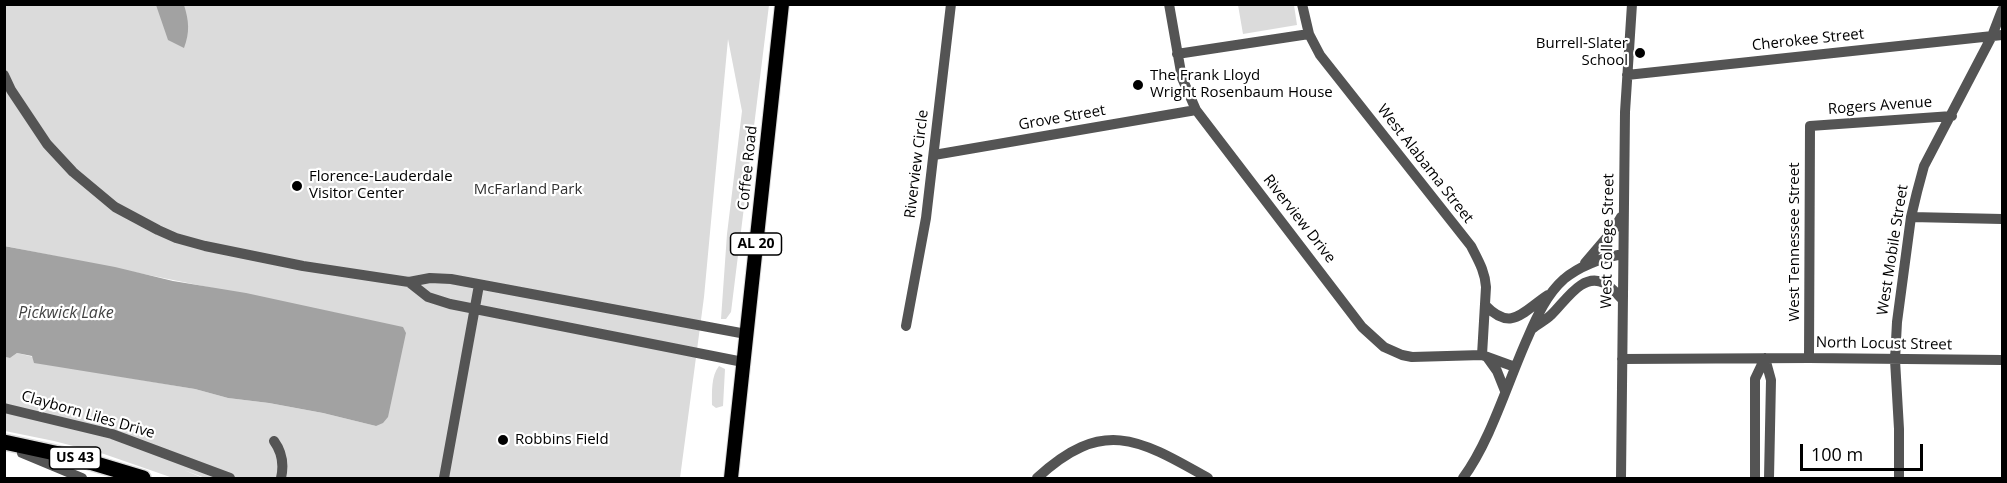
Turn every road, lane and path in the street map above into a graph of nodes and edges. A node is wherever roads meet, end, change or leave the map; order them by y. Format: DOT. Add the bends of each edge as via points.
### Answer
graph roads {
  1 [pos="782,4"];
  2 [pos="951,4"];
  3 [pos="1169,4"];
  4 [pos="1302,4"];
  5 [pos="1632,4"];
  6 [pos="2002,10"];
  7 [pos="1309,34"];
  8 [pos="1997,36"];
  9 [pos="1177,54"];
  10 [pos="4,75"];
  11 [pos="1627,75"];
  12 [pos="1196,110"];
  13 [pos="1952,116"];
  14 [pos="1810,126"];
  15 [pos="934,155"];
  16 [pos="1623,214"];
  17 [pos="1911,217"];
  18 [pos="2002,219"];
  19 [pos="1623,254"];
  20 [pos="1580,269"];
  21 [pos="408,282"];
  22 [pos="479,285"];
  23 [pos="1551,293"];
  24 [pos="1622,299"];
  25 [pos="1485,305"];
  26 [pos="475,310"];
  27 [pos="906,326"];
  28 [pos="1532,329"];
  29 [pos="746,334"];
  30 [pos="1485,356"];
  31 [pos="1765,358"];
  32 [pos="1809,358"];
  33 [pos="1622,359"];
  34 [pos="1895,360"];
  35 [pos="2002,360"];
  36 [pos="743,362"];
  37 [pos="1515,367"];
  38 [pos="1505,392"];
  39 [pos="4,408"];
  40 [pos="274,441"];
  41 [pos="4,442"];
  42 [pos="4,450"];
  43 [pos="22,453"];
  44 [pos="82,478"];
  45 [pos="116,478"];
  46 [pos="143,478"];
  47 [pos="230,478"];
  48 [pos="280,478"];
  49 [pos="444,478"];
  50 [pos="731,478"];
  51 [pos="1037,478"];
  52 [pos="1208,478"];
  53 [pos="1463,478"];
  54 [pos="1621,478"];
  55 [pos="1755,478"];
  56 [pos="1769,478"];
  57 [pos="1899,478"];
  1 -- 29 [label="main road, Coffee Road / AL 20"];
  2 -- 15 [label="street, Riverview Circle"];
  3 -- 9 [label="street, Riverview Drive"];
  4 -- 7 [label="street, West Alabama Street"];
  5 -- 11 [label="street, West College Street"];
  6 -- 8 [label="street, West Mobile Street"];
  7 -- 9 [label="street"];
  7 -- 25 [label="street, West Alabama Street" via="1320,55 1470,246 1485,277"];
  8 -- 11 [label="street, Cherokee Street"];
  8 -- 13 [label="street, West Mobile Street"];
  9 -- 12 [label="street, Riverview Drive" via="1185,88"];
  10 -- 21 [label="street" via="47,144 97,193 129,215 176,238 205,246"];
  11 -- 16 [label="street, West College Street"];
  12 -- 15 [label="street, Grove Street"];
  12 -- 30 [label="street, Riverview Drive" via="1376,341 1412,357"];
  13 -- 14 [label="street, Rogers Avenue"];
  13 -- 17 [label="street, West Mobile Street" via="1924,166"];
  14 -- 32 [label="street, West Tennessee Street"];
  15 -- 27 [label="street, Riverview Circle"];
  16 -- 19 [label="street, West College Street"];
  16 -- 20 [label="street"];
  17 -- 18 [label="street"];
  17 -- 34 [label="street, West Mobile Street"];
  19 -- 20 [label="street"];
  19 -- 24 [label="street, West College Street"];
  20 -- 23 [label="street"];
  21 -- 22 [label="street" via="430,278"];
  21 -- 26 [label="street" via="428,297"];
  22 -- 26 [label="street"];
  22 -- 29 [label="street"];
  23 -- 25 [label="street" via="1509,320"];
  23 -- 28 [label="street"];
  24 -- 28 [label="street" via="1604,283 1581,285"];
  24 -- 33 [label="street, West College Street"];
  25 -- 30 [label="street, West Alabama Street"];
  26 -- 36 [label="street"];
  26 -- 49 [label="street"];
  28 -- 37 [label="street"];
  29 -- 36 [label="main road, Coffee Road / AL 20"];
  30 -- 37 [label="street, Riverview Drive"];
  30 -- 38 [label="street" via="1497,370"];
  31 -- 32 [label="street, North Locust Street"];
  31 -- 33 [label="street, North Locust Street"];
  31 -- 55 [label="street" via="1755,379"];
  31 -- 56 [label="street" via="1771,380"];
  32 -- 34 [label="street, North Locust Street"];
  33 -- 54 [label="street, West College Street"];
  34 -- 35 [label="street, North Locust Street"];
  34 -- 57 [label="street, West Mobile Street"];
  36 -- 50 [label="main road, Coffee Road / AL 20"];
  37 -- 38 [label="street"];
  38 -- 53 [label="street" via="1479,453"];
  39 -- 47 [label="street, Clayborn Liles Drive" via="112,434"];
  40 -- 48 [label="street" via="283,468"];
  41 -- 46 [label="highway, US 43"];
  42 -- 43 [label="highway, US 43"];
  43 -- 44 [label="street"];
  43 -- 45 [label="highway, US 43"];
  51 -- 52 [label="street" via="1077,448 1117,440 1137,442"];
}
